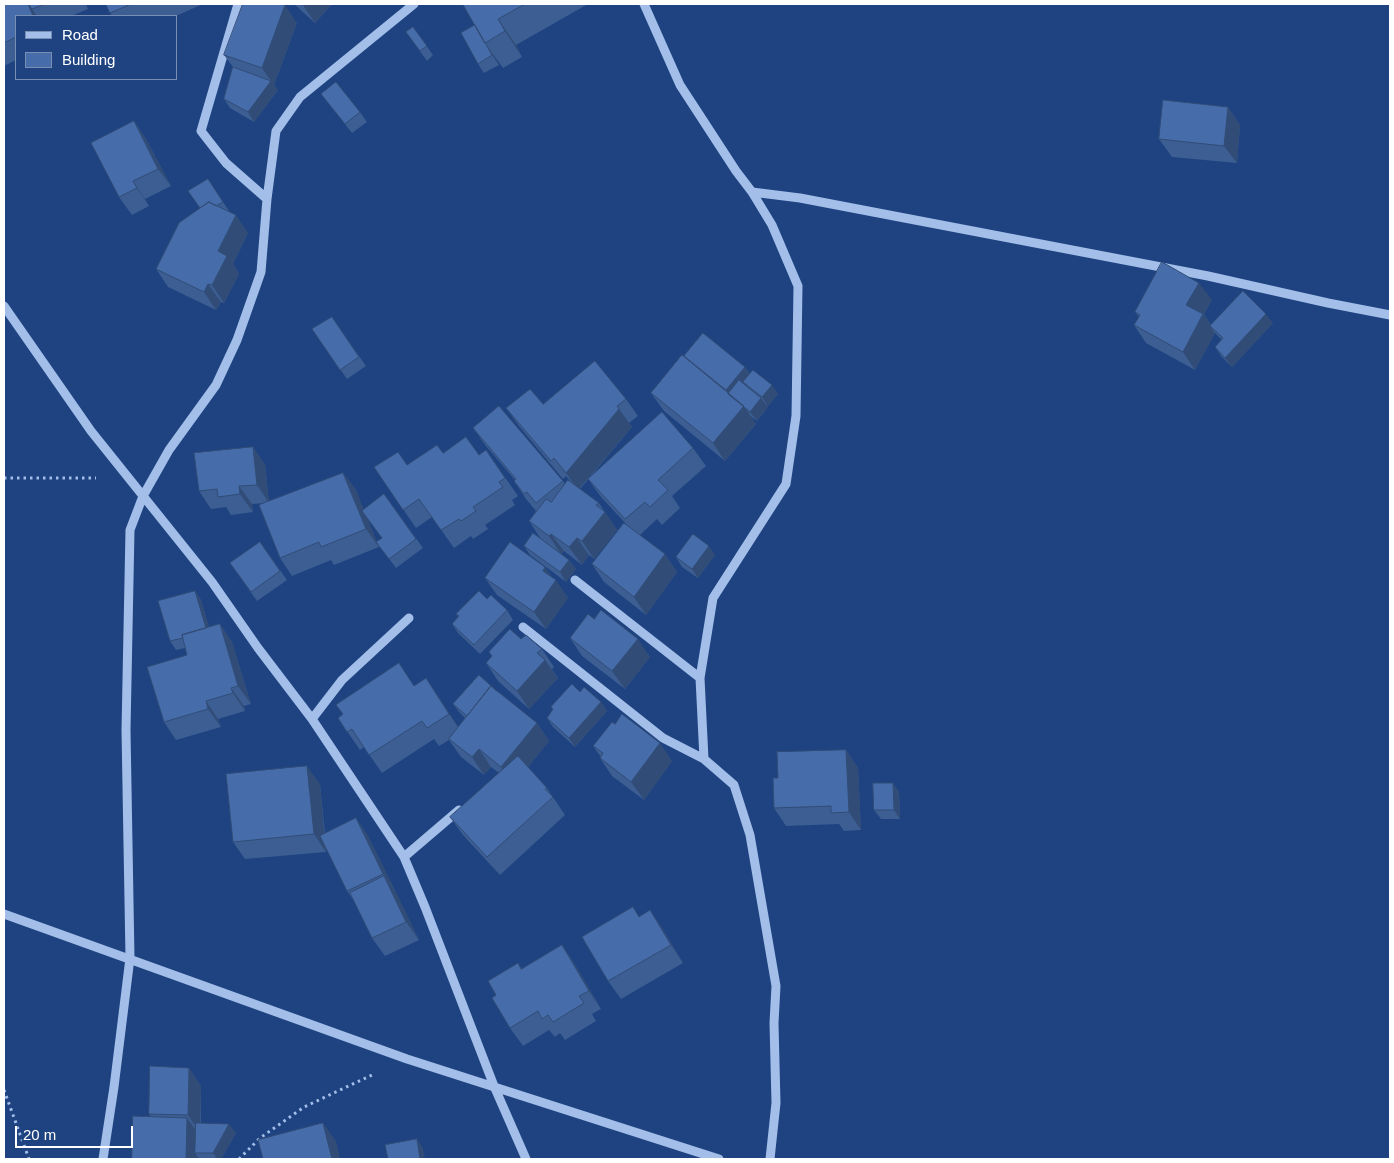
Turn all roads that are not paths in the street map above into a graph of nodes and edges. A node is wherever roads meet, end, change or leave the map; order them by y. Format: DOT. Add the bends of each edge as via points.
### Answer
graph roads {
  1 [pos="238,4"];
  2 [pos="414,4"];
  3 [pos="644,4"];
  4 [pos="752,192"];
  5 [pos="266,199"];
  6 [pos="4,306"];
  7 [pos="1390,315"];
  8 [pos="143,496"];
  9 [pos="575,580"];
  10 [pos="409,618"];
  11 [pos="522,628"];
  12 [pos="700,678"];
  13 [pos="312,719"];
  14 [pos="704,758"];
  15 [pos="467,803"];
  16 [pos="404,858"];
  17 [pos="4,914"];
  18 [pos="130,958"];
  19 [pos="494,1086"];
  20 [pos="103,1159"];
  21 [pos="526,1159"];
  22 [pos="719,1159"];
  23 [pos="770,1159"];
  1 -- 5 [label="street" via="202,131 226,163"];
  2 -- 5 [label="street" via="300,97 276,131"];
  3 -- 4 [label="street" via="680,86"];
  4 -- 7 [label="street" via="800,198 1198,274"];
  4 -- 12 [label="street" via="772,225 798,286 796,416 786,484 713,598"];
  5 -- 8 [label="street" via="261,272 237,340 216,385 170,450"];
  6 -- 8 [label="street" via="91,431"];
  8 -- 13 [label="street" via="212,582"];
  8 -- 18 [label="street" via="130,530 127,597"];
  9 -- 12 [label="street"];
  10 -- 13 [label="street" via="342,680"];
  11 -- 14 [label="street" via="663,738"];
  12 -- 14 [label="street"];
  13 -- 16 [label="street"];
  14 -- 23 [label="street" via="734,785 750,834 776,986 776,1103"];
  15 -- 16 [label="street"];
  16 -- 19 [label="street"];
  17 -- 18 [label="street"];
  18 -- 19 [label="street" via="407,1059"];
  18 -- 20 [label="street"];
  19 -- 21 [label="street"];
  19 -- 22 [label="street"];
}
